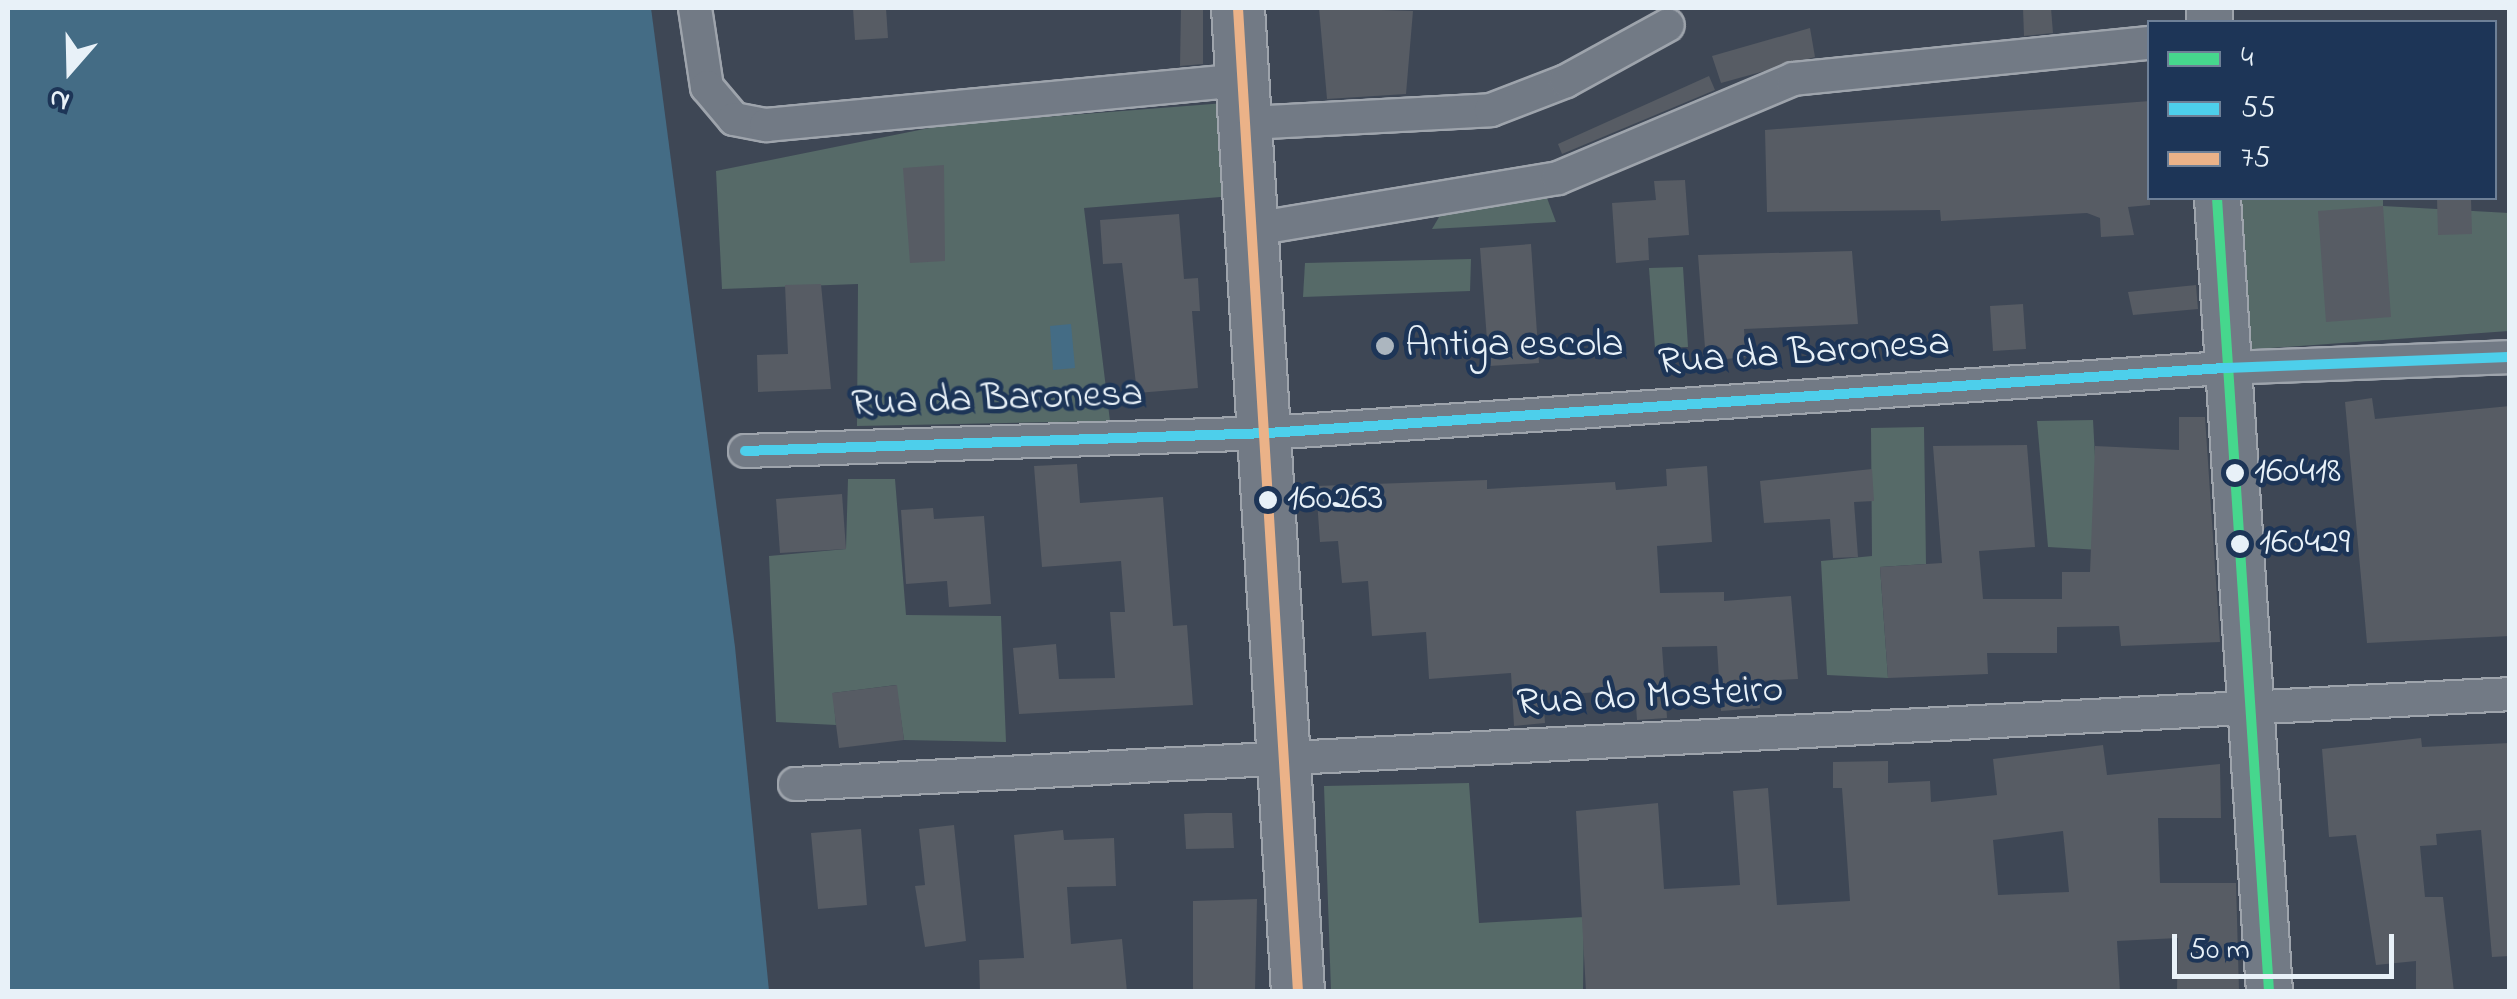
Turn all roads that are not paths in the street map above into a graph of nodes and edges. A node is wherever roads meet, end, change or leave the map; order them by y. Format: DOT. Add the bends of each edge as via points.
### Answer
graph roads {
  1 [pos="695,8"];
  2 [pos="1238,8"];
  3 [pos="1668,25"];
  4 [pos="2147,43"];
  5 [pos="1246,101"];
  6 [pos="2217,200"];
  7 [pos="1254,229"];
  8 [pos="2510,357"];
  9 [pos="2225,368"];
  10 [pos="1268,433"];
  11 [pos="745,451"];
  12 [pos="2510,694"];
  13 [pos="2251,708"];
  14 [pos="1287,760"];
  15 [pos="795,784"];
  16 [pos="1298,992"];
  17 [pos="2269,992"];
  1 -- 5 [label="street" via="707,87 734,119 766,125"];
  2 -- 5 [label="main road"];
  3 -- 5 [label="street" via="1566,81 1492,110"];
  4 -- 7 [label="street" via="1793,79 1558,178"];
  5 -- 7 [label="main road"];
  6 -- 9 [label="street"];
  7 -- 10 [label="main road"];
  8 -- 9 [label="street, Rua da Baronesa"];
  9 -- 10 [label="street, Rua da Baronesa"];
  9 -- 13 [label="street"];
  10 -- 11 [label="street, Rua da Baronesa"];
  10 -- 14 [label="main road"];
  12 -- 13 [label="street, Rua do Mosteiro"];
  13 -- 14 [label="street, Rua do Mosteiro"];
  13 -- 17 [label="street"];
  14 -- 15 [label="street, Rua do Mosteiro"];
  14 -- 16 [label="main road"];
}
